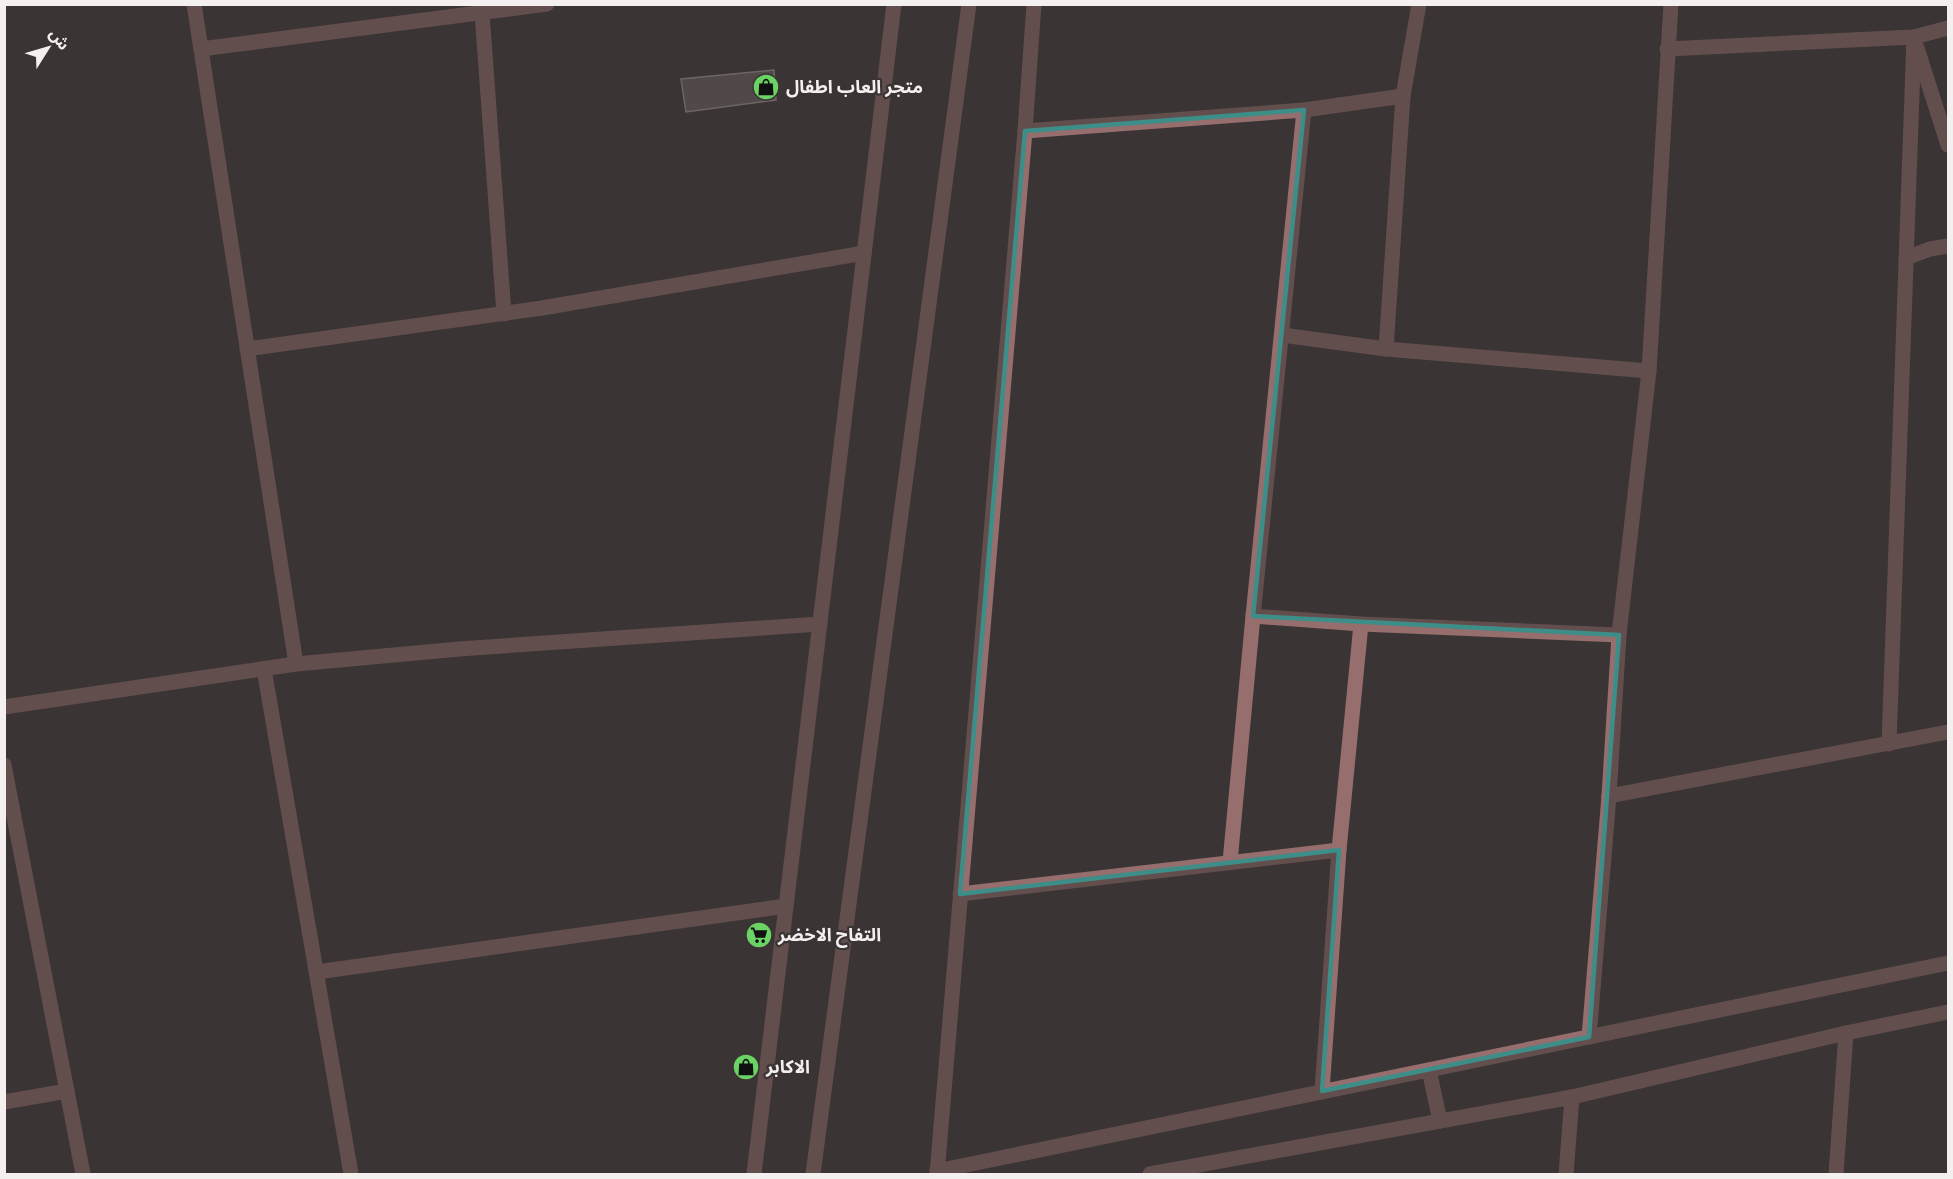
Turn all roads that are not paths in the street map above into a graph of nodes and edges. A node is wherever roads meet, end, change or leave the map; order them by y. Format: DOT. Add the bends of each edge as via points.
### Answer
graph roads {
  1 [pos="194,4"];
  2 [pos="547,4"];
  3 [pos="894,4"];
  4 [pos="969,4"];
  5 [pos="1034,4"];
  6 [pos="1419,4"];
  7 [pos="1671,4"];
  8 [pos="482,13"];
  9 [pos="1948,28"];
  10 [pos="1914,37"];
  11 [pos="201,49"];
  12 [pos="1667,49"];
  13 [pos="1403,96"];
  14 [pos="1304,110"];
  15 [pos="1025,131"];
  16 [pos="1948,145"];
  17 [pos="1948,246"];
  18 [pos="864,253"];
  19 [pos="1906,258"];
  20 [pos="504,314"];
  21 [pos="1282,335"];
  22 [pos="248,349"];
  23 [pos="1386,349"];
  24 [pos="1649,371"];
  25 [pos="1253,615"];
  26 [pos="820,624"];
  27 [pos="1361,624"];
  28 [pos="1619,635"];
  29 [pos="296,664"];
  30 [pos="264,669"];
  31 [pos="4,707"];
  32 [pos="1948,732"];
  33 [pos="1889,744"];
  34 [pos="4,765"];
  35 [pos="1609,796"];
  36 [pos="12,846"];
  37 [pos="1339,850"];
  38 [pos="1230,862"];
  39 [pos="960,894"];
  40 [pos="786,906"];
  41 [pos="1948,963"];
  42 [pos="317,972"];
  43 [pos="1948,1012"];
  44 [pos="1846,1033"];
  45 [pos="1589,1037"];
  46 [pos="1429,1070"];
  47 [pos="67,1091"];
  48 [pos="1322,1091"];
  49 [pos="1572,1097"];
  50 [pos="4,1102"];
  51 [pos="1440,1121"];
  52 [pos="937,1173"];
  53 [pos="83,1174"];
  54 [pos="351,1174"];
  55 [pos="754,1174"];
  56 [pos="813,1174"];
  57 [pos="1150,1174"];
  58 [pos="1566,1174"];
  59 [pos="1836,1174"];
  1 -- 11 [label="street"];
  2 -- 8 [label="street"];
  3 -- 18 [label="street"];
  4 -- 56 [label="street"];
  5 -- 15 [label="street"];
  6 -- 13 [label="street"];
  7 -- 12 [label="street"];
  8 -- 11 [label="street"];
  8 -- 20 [label="street"];
  9 -- 10 [label="street"];
  10 -- 12 [label="street"];
  10 -- 16 [label="street"];
  10 -- 19 [label="street"];
  11 -- 22 [label="street"];
  12 -- 24 [label="street"];
  13 -- 14 [label="street"];
  13 -- 23 [label="street"];
  14 -- 15 [label="street"];
  14 -- 21 [label="street"];
  15 -- 39 [label="street"];
  17 -- 19 [label="street"];
  18 -- 20 [label="street"];
  18 -- 26 [label="street"];
  19 -- 33 [label="street"];
  20 -- 22 [label="street"];
  21 -- 23 [label="street"];
  21 -- 25 [label="street"];
  22 -- 29 [label="street"];
  23 -- 24 [label="street"];
  24 -- 28 [label="street"];
  25 -- 27 [label="street"];
  25 -- 38 [label="street"];
  26 -- 29 [label="street" via="459,648"];
  26 -- 40 [label="street"];
  27 -- 28 [label="street"];
  27 -- 37 [label="street"];
  28 -- 35 [label="street"];
  29 -- 30 [label="street"];
  30 -- 31 [label="street"];
  30 -- 42 [label="street"];
  32 -- 33 [label="street"];
  33 -- 35 [label="street"];
  34 -- 36 [label="street"];
  35 -- 45 [label="street"];
  36 -- 47 [label="street"];
  37 -- 38 [label="street"];
  37 -- 48 [label="street"];
  38 -- 39 [label="street"];
  39 -- 52 [label="street"];
  40 -- 42 [label="street"];
  40 -- 55 [label="street"];
  41 -- 45 [label="street"];
  42 -- 54 [label="street"];
  43 -- 44 [label="street"];
  44 -- 49 [label="street"];
  44 -- 59 [label="street"];
  45 -- 46 [label="street"];
  46 -- 48 [label="street"];
  46 -- 51 [label="street"];
  47 -- 50 [label="street"];
  47 -- 53 [label="street"];
  48 -- 52 [label="street"];
  49 -- 51 [label="street"];
  49 -- 58 [label="street"];
  51 -- 57 [label="street"];
}
